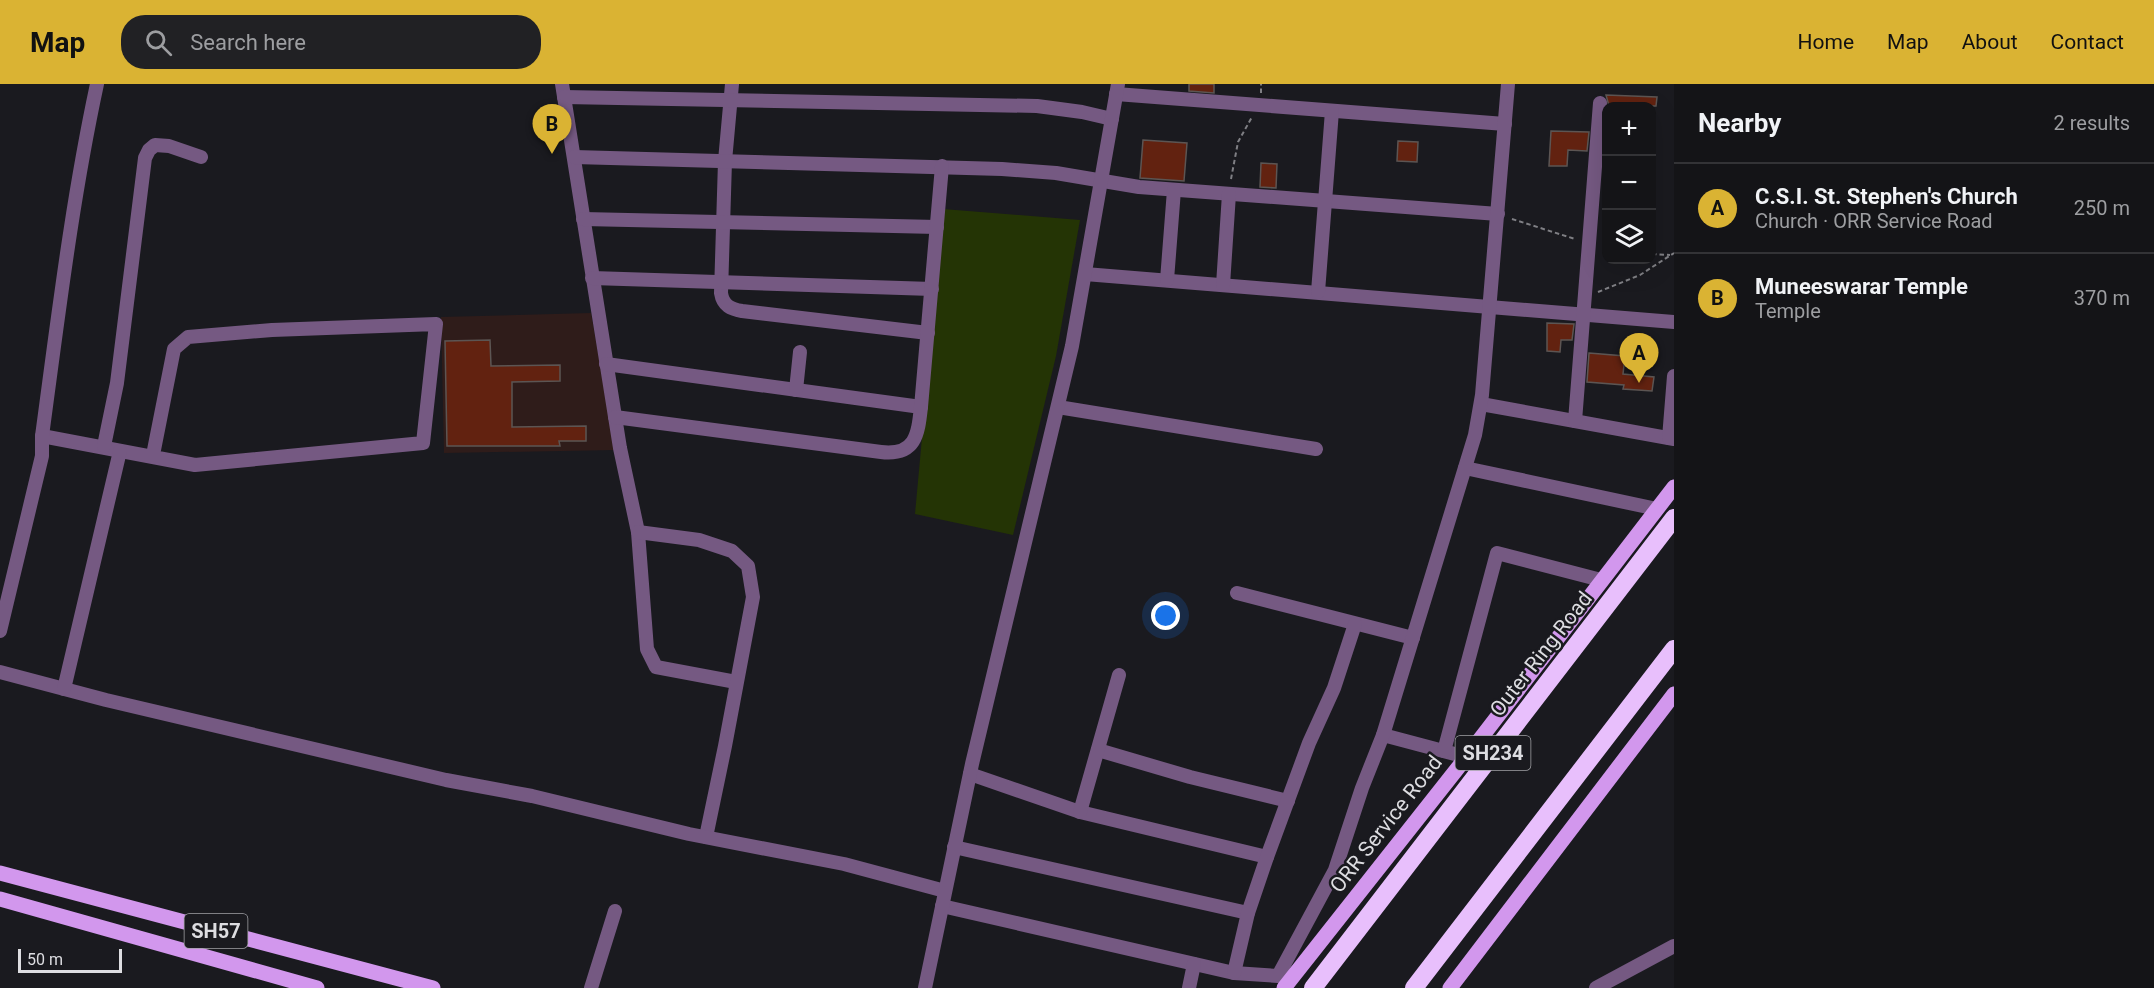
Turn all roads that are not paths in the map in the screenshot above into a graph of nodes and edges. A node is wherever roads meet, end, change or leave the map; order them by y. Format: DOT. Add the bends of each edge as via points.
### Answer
graph roads {
  1 [pos="97,84"];
  2 [pos="732,84"];
  3 [pos="1508,84"];
  4 [pos="1117,89"];
  5 [pos="563,91"];
  6 [pos="731,100"];
  7 [pos="1600,103"];
  8 [pos="1332,111"];
  9 [pos="1112,119"];
  10 [pos="1505,124"];
  11 [pos="201,156"];
  12 [pos="574,158"];
  13 [pos="725,161"];
  14 [pos="942,166"];
  15 [pos="1100,181"];
  16 [pos="1174,190"];
  17 [pos="1229,194"];
  18 [pos="1325,201"];
  19 [pos="1498,214"];
  20 [pos="583,219"];
  21 [pos="723,222"];
  22 [pos="937,227"];
  23 [pos="1085,274"];
  24 [pos="592,278"];
  25 [pos="1167,280"];
  26 [pos="721,282"];
  27 [pos="1223,285"];
  28 [pos="932,289"];
  29 [pos="1318,292"];
  30 [pos="1490,305"];
  31 [pos="1584,314"];
  32 [pos="1674,322"];
  33 [pos="928,333"];
  34 [pos="800,352"];
  35 [pos="606,364"];
  36 [pos="1674,376"];
  37 [pos="796,390"];
  38 [pos="1481,404"];
  39 [pos="921,407"];
  40 [pos="1058,407"];
  41 [pos="615,417"];
  42 [pos="1575,421"];
  43 [pos="42,436"];
  44 [pos="1671,439"];
  45 [pos="104,446"];
  46 [pos="1316,449"];
  47 [pos="120,451"];
  48 [pos="153,455"];
  49 [pos="1465,468"];
  50 [pos="1674,487"];
  51 [pos="1657,509"];
  52 [pos="1674,518"];
  53 [pos="638,532"];
  54 [pos="1601,580"];
  55 [pos="1237,593"];
  56 [pos="1355,624"];
  57 [pos="0,631"];
  58 [pos="1413,638"];
  59 [pos="1674,649"];
  60 [pos="0,672"];
  61 [pos="1119,675"];
  62 [pos="736,682"];
  63 [pos="64,689"];
  64 [pos="1674,694"];
  65 [pos="1383,735"];
  66 [pos="1098,750"];
  67 [pos="1444,751"];
  68 [pos="1466,757"];
  69 [pos="970,774"];
  70 [pos="1288,801"];
  71 [pos="1080,813"];
  72 [pos="706,837"];
  73 [pos="954,847"];
  74 [pos="1267,857"];
  75 [pos="0,873"];
  76 [pos="945,891"];
  77 [pos="0,899"];
  78 [pos="942,906"];
  79 [pos="615,911"];
  80 [pos="1248,914"];
  81 [pos="1674,946"];
  82 [pos="1194,964"];
  83 [pos="1234,973"];
  84 [pos="1455,985"];
  85 [pos="317,988"];
  86 [pos="433,988"];
  87 [pos="591,988"];
  88 [pos="925,988"];
  89 [pos="1189,988"];
  90 [pos="1284,988"];
  91 [pos="1313,988"];
  92 [pos="1413,988"];
  93 [pos="1596,988"];
  1 -- 43 [label="street" via="78,175"];
  2 -- 6 [label="street"];
  3 -- 10 [label="street"];
  4 -- 8 [label="street"];
  4 -- 9 [label="street"];
  5 -- 6 [label="street"];
  5 -- 12 [label="street"];
  6 -- 9 [label="street" via="1037,106"];
  6 -- 13 [label="street"];
  7 -- 31 [label="street"];
  8 -- 10 [label="street"];
  8 -- 18 [label="street"];
  9 -- 15 [label="street"];
  10 -- 19 [label="street"];
  11 -- 45 [label="street" via="155,145 143,164 117,383"];
  12 -- 13 [label="street"];
  12 -- 20 [label="street"];
  13 -- 14 [label="street"];
  13 -- 21 [label="street"];
  14 -- 15 [label="street" via="1040,172"];
  14 -- 22 [label="street"];
  15 -- 16 [label="street"];
  15 -- 23 [label="street"];
  16 -- 17 [label="street"];
  16 -- 25 [label="street"];
  17 -- 18 [label="street"];
  17 -- 27 [label="street"];
  18 -- 19 [label="street"];
  18 -- 29 [label="street"];
  19 -- 30 [label="street"];
  20 -- 21 [label="street"];
  20 -- 24 [label="street"];
  21 -- 22 [label="street"];
  21 -- 26 [label="street"];
  22 -- 28 [label="street"];
  23 -- 25 [label="street"];
  23 -- 40 [label="street"];
  24 -- 26 [label="street"];
  24 -- 35 [label="street"];
  25 -- 27 [label="street"];
  26 -- 28 [label="street"];
  26 -- 33 [label="street" via="724,303 735,310"];
  27 -- 29 [label="street"];
  28 -- 33 [label="street"];
  29 -- 30 [label="street"];
  30 -- 31 [label="street"];
  30 -- 38 [label="street"];
  31 -- 32 [label="street"];
  31 -- 42 [label="street"];
  33 -- 39 [label="street"];
  34 -- 37 [label="street"];
  35 -- 37 [label="street"];
  35 -- 41 [label="street"];
  36 -- 44 [label="street"];
  37 -- 39 [label="street"];
  38 -- 42 [label="street"];
  38 -- 49 [label="street"];
  39 -- 41 [label="street" via="913,443 902,451 889,453"];
  40 -- 46 [label="street"];
  40 -- 69 [label="street"];
  41 -- 53 [label="street"];
  42 -- 44 [label="street"];
  43 -- 45 [label="street"];
  43 -- 57 [label="street" via="42,456"];
  45 -- 47 [label="street"];
  47 -- 48 [label="street"];
  47 -- 63 [label="street"];
  48 -- 48 [label="street" via="195,465 423,443 436,324 188,337 174,349"];
  49 -- 51 [label="street"];
  49 -- 58 [label="street"];
  50 -- 51 [label="main road, ORR Service Road"];
  51 -- 54 [label="main road, ORR Service Road"];
  52 -- 91 [label="highway, Outer Ring Road / SH234"];
  53 -- 62 [label="street" via="647,649 656,667"];
  53 -- 62 [label="street" via="699,540 732,551 748,566 753,597"];
  54 -- 67 [label="street" via="1497,553"];
  54 -- 68 [label="main road, ORR Service Road"];
  55 -- 56 [label="street"];
  56 -- 58 [label="street"];
  56 -- 70 [label="street" via="1334,688"];
  58 -- 65 [label="street"];
  59 -- 92 [label="highway"];
  60 -- 63 [label="street"];
  61 -- 66 [label="street"];
  62 -- 72 [label="street"];
  63 -- 72 [label="street"];
  64 -- 84 [label="main road"];
  65 -- 67 [label="street"];
  65 -- 83 [label="street" via="1335,870 1278,976"];
  66 -- 70 [label="street"];
  66 -- 71 [label="street"];
  67 -- 68 [label="street"];
  68 -- 90 [label="main road, ORR Service Road"];
  69 -- 71 [label="street"];
  69 -- 73 [label="street"];
  70 -- 74 [label="street"];
  71 -- 74 [label="street"];
  72 -- 76 [label="street" via="844,864"];
  73 -- 76 [label="street"];
  73 -- 80 [label="street"];
  74 -- 80 [label="street"];
  75 -- 86 [label="main road, SH57"];
  76 -- 78 [label="street"];
  77 -- 85 [label="main road, SH57"];
  78 -- 82 [label="street"];
  78 -- 88 [label="street"];
  79 -- 87 [label="street"];
  80 -- 83 [label="street"];
  81 -- 93 [label="street"];
  82 -- 83 [label="street"];
  82 -- 89 [label="street"];
}
